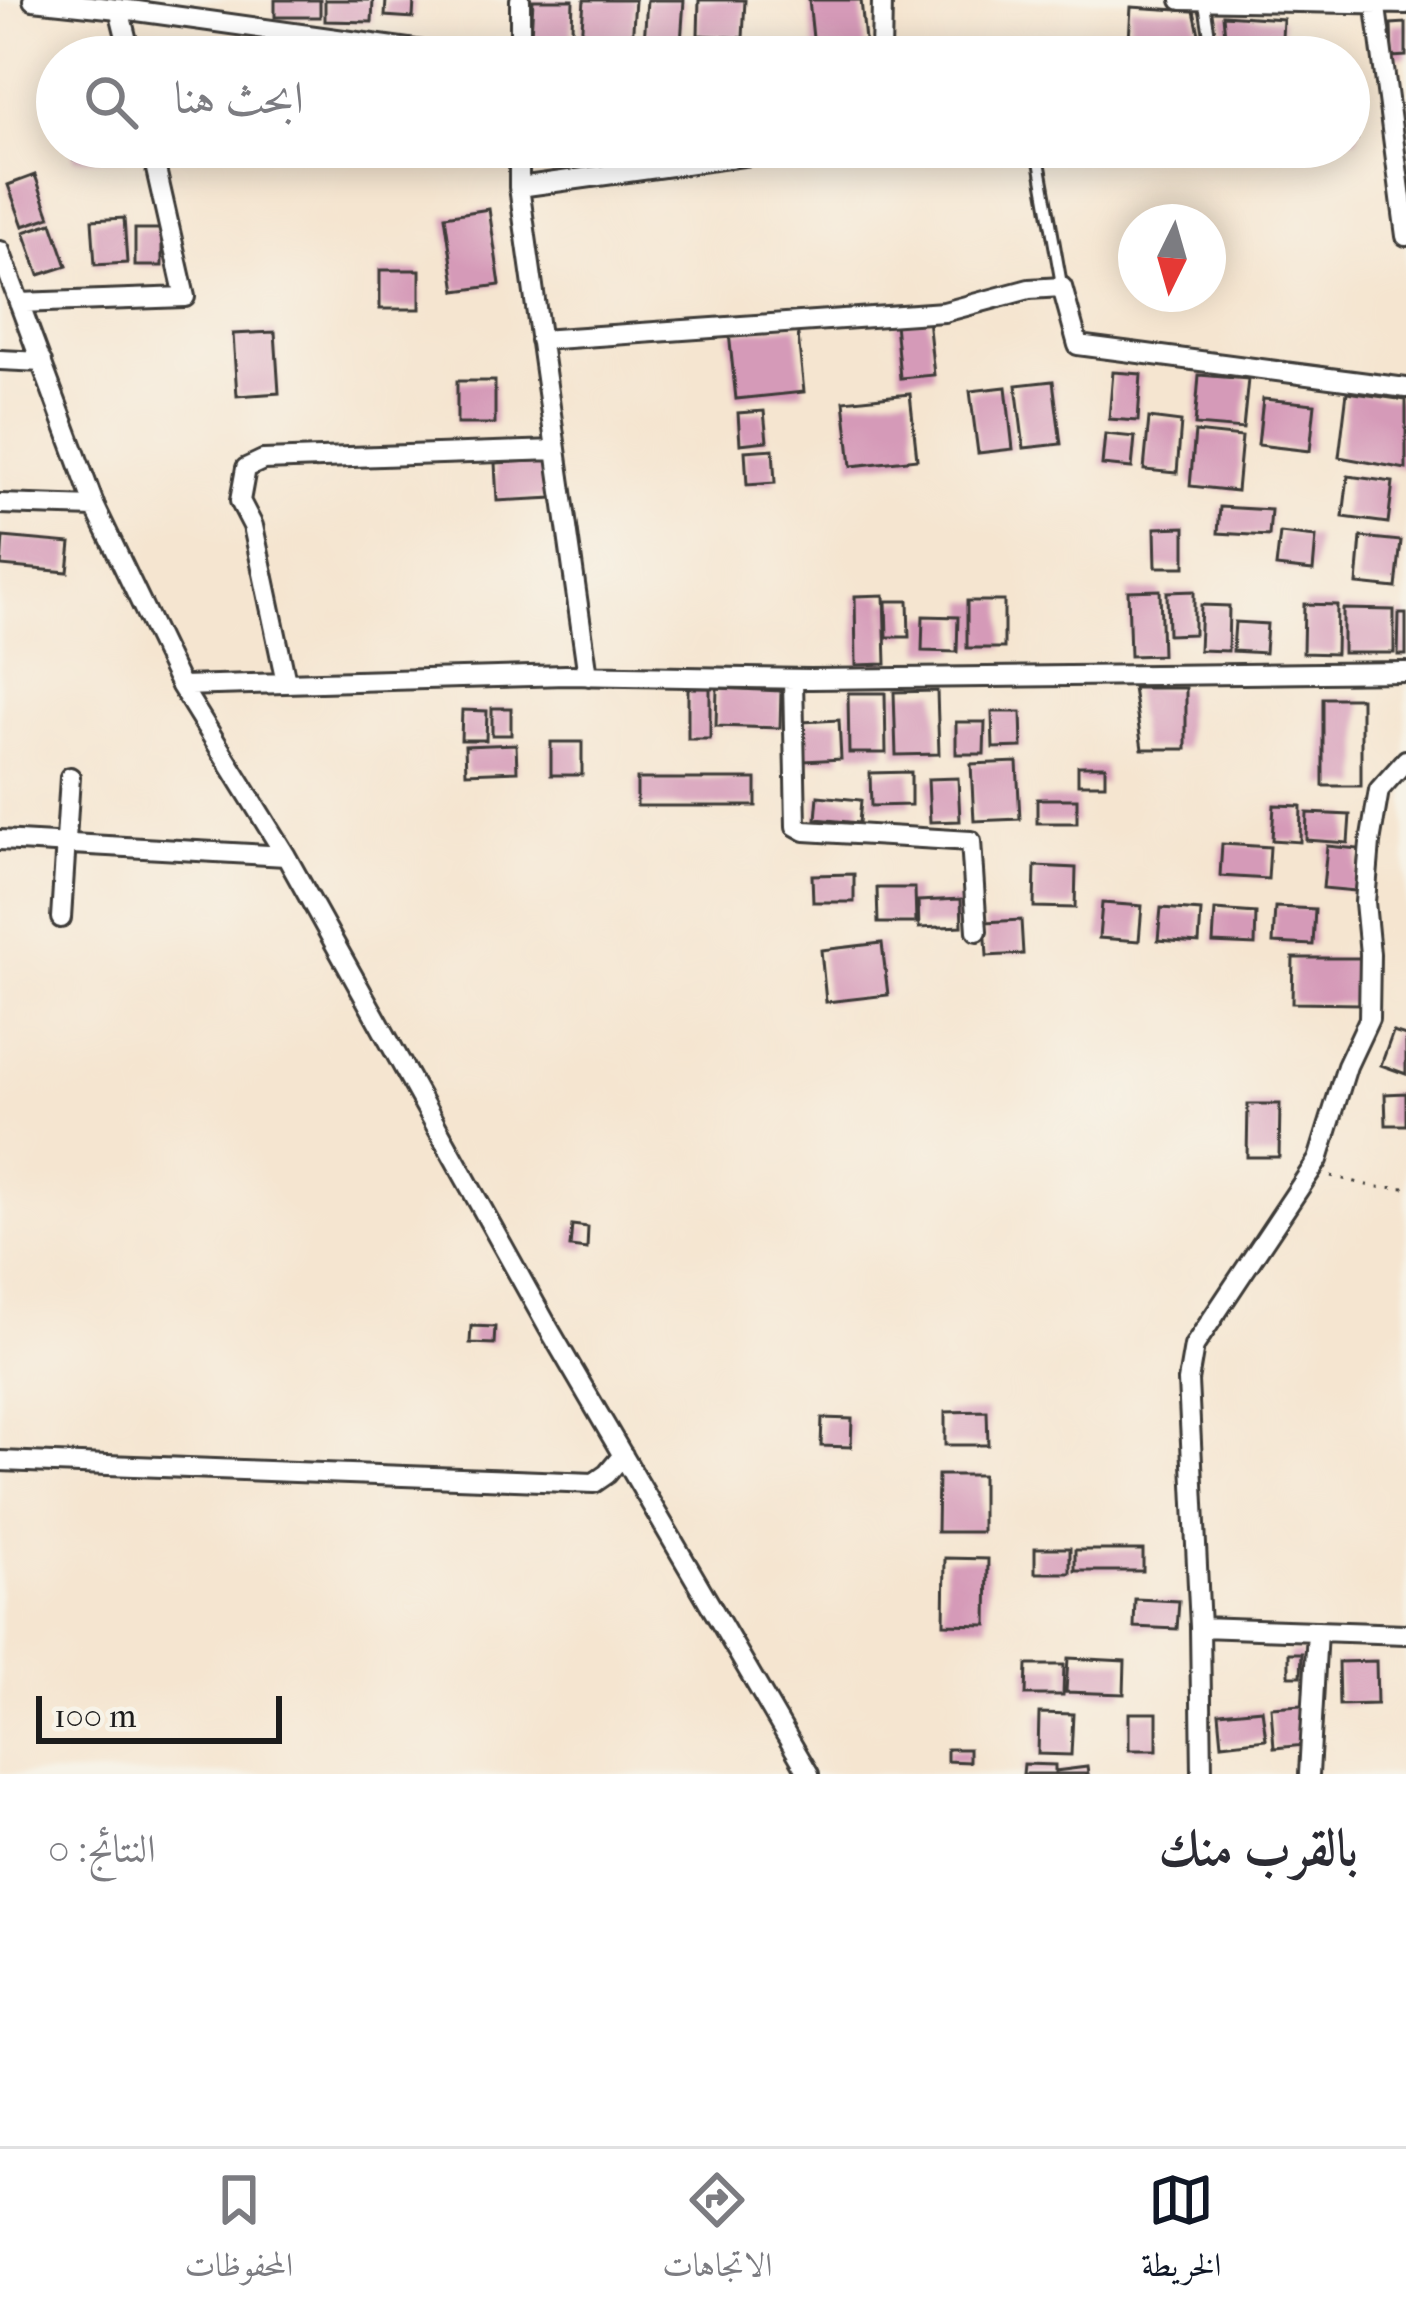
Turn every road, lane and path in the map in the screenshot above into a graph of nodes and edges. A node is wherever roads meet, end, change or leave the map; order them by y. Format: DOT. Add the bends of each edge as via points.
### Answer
graph roads {
  1 [pos="33,0"];
  2 [pos="520,0"];
  3 [pos="882,0"];
  4 [pos="1180,0"];
  5 [pos="1204,1"];
  6 [pos="1375,3"];
  7 [pos="1406,4"];
  8 [pos="131,6"];
  9 [pos="328,36"];
  10 [pos="520,36"];
  11 [pos="881,36"];
  12 [pos="1210,36"];
  13 [pos="157,168"];
  14 [pos="519,168"];
  15 [pos="660,168"];
  16 [pos="1041,168"];
  17 [pos="519,188"];
  18 [pos="1406,236"];
  19 [pos="0,251"];
  20 [pos="1062,287"];
  21 [pos="19,303"];
  22 [pos="540,340"];
  23 [pos="0,360"];
  24 [pos="41,362"];
  25 [pos="1406,388"];
  26 [pos="556,450"];
  27 [pos="0,504"];
  28 [pos="95,507"];
  29 [pos="1406,672"];
  30 [pos="588,676"];
  31 [pos="793,680"];
  32 [pos="286,682"];
  33 [pos="182,686"];
  34 [pos="1406,760"];
  35 [pos="70,777"];
  36 [pos="0,840"];
  37 [pos="65,843"];
  38 [pos="286,856"];
  39 [pos="61,919"];
  40 [pos="977,931"];
  41 [pos="1311,1170"];
  42 [pos="1406,1188"];
  43 [pos="623,1455"];
  44 [pos="0,1461"];
  45 [pos="1200,1627"];
  46 [pos="1317,1631"];
  47 [pos="1406,1634"];
  48 [pos="809,1774"];
  49 [pos="1202,1774"];
  50 [pos="1310,1774"];
  1 -- 8 [label="street"];
  2 -- 10 [label="street"];
  3 -- 11 [label="street"];
  4 -- 5 [label="street"];
  5 -- 6 [label="street"];
  5 -- 12 [label="lane"];
  6 -- 7 [label="street"];
  6 -- 18 [label="street"];
  8 -- 9 [label="street"];
  13 -- 21 [label="street" via="185,297"];
  14 -- 17 [label="street"];
  15 -- 17 [label="street"];
  16 -- 20 [label="lane"];
  17 -- 22 [label="street"];
  19 -- 21 [label="street"];
  20 -- 22 [label="street" via="944,312"];
  20 -- 25 [label="street" via="1078,345"];
  21 -- 24 [label="street"];
  22 -- 26 [label="street"];
  23 -- 24 [label="street"];
  24 -- 28 [label="street"];
  26 -- 30 [label="street"];
  26 -- 32 [label="street" via="263,460 246,468 240,501 253,526"];
  27 -- 28 [label="street"];
  28 -- 33 [label="street"];
  29 -- 31 [label="street"];
  30 -- 31 [label="street"];
  30 -- 32 [label="street"];
  31 -- 40 [label="street" via="796,826 971,841"];
  32 -- 33 [label="street"];
  33 -- 38 [label="street"];
  34 -- 41 [label="street" via="1378,790 1370,843 1369,1019"];
  35 -- 37 [label="street"];
  36 -- 37 [label="street"];
  37 -- 38 [label="street"];
  37 -- 39 [label="street"];
  38 -- 43 [label="street"];
  41 -- 42 [label="path"];
  41 -- 45 [label="street" via="1193,1346"];
  43 -- 44 [label="street" via="594,1483"];
  43 -- 48 [label="street"];
  45 -- 46 [label="street"];
  45 -- 49 [label="street"];
  46 -- 47 [label="street"];
  46 -- 50 [label="street"];
}
